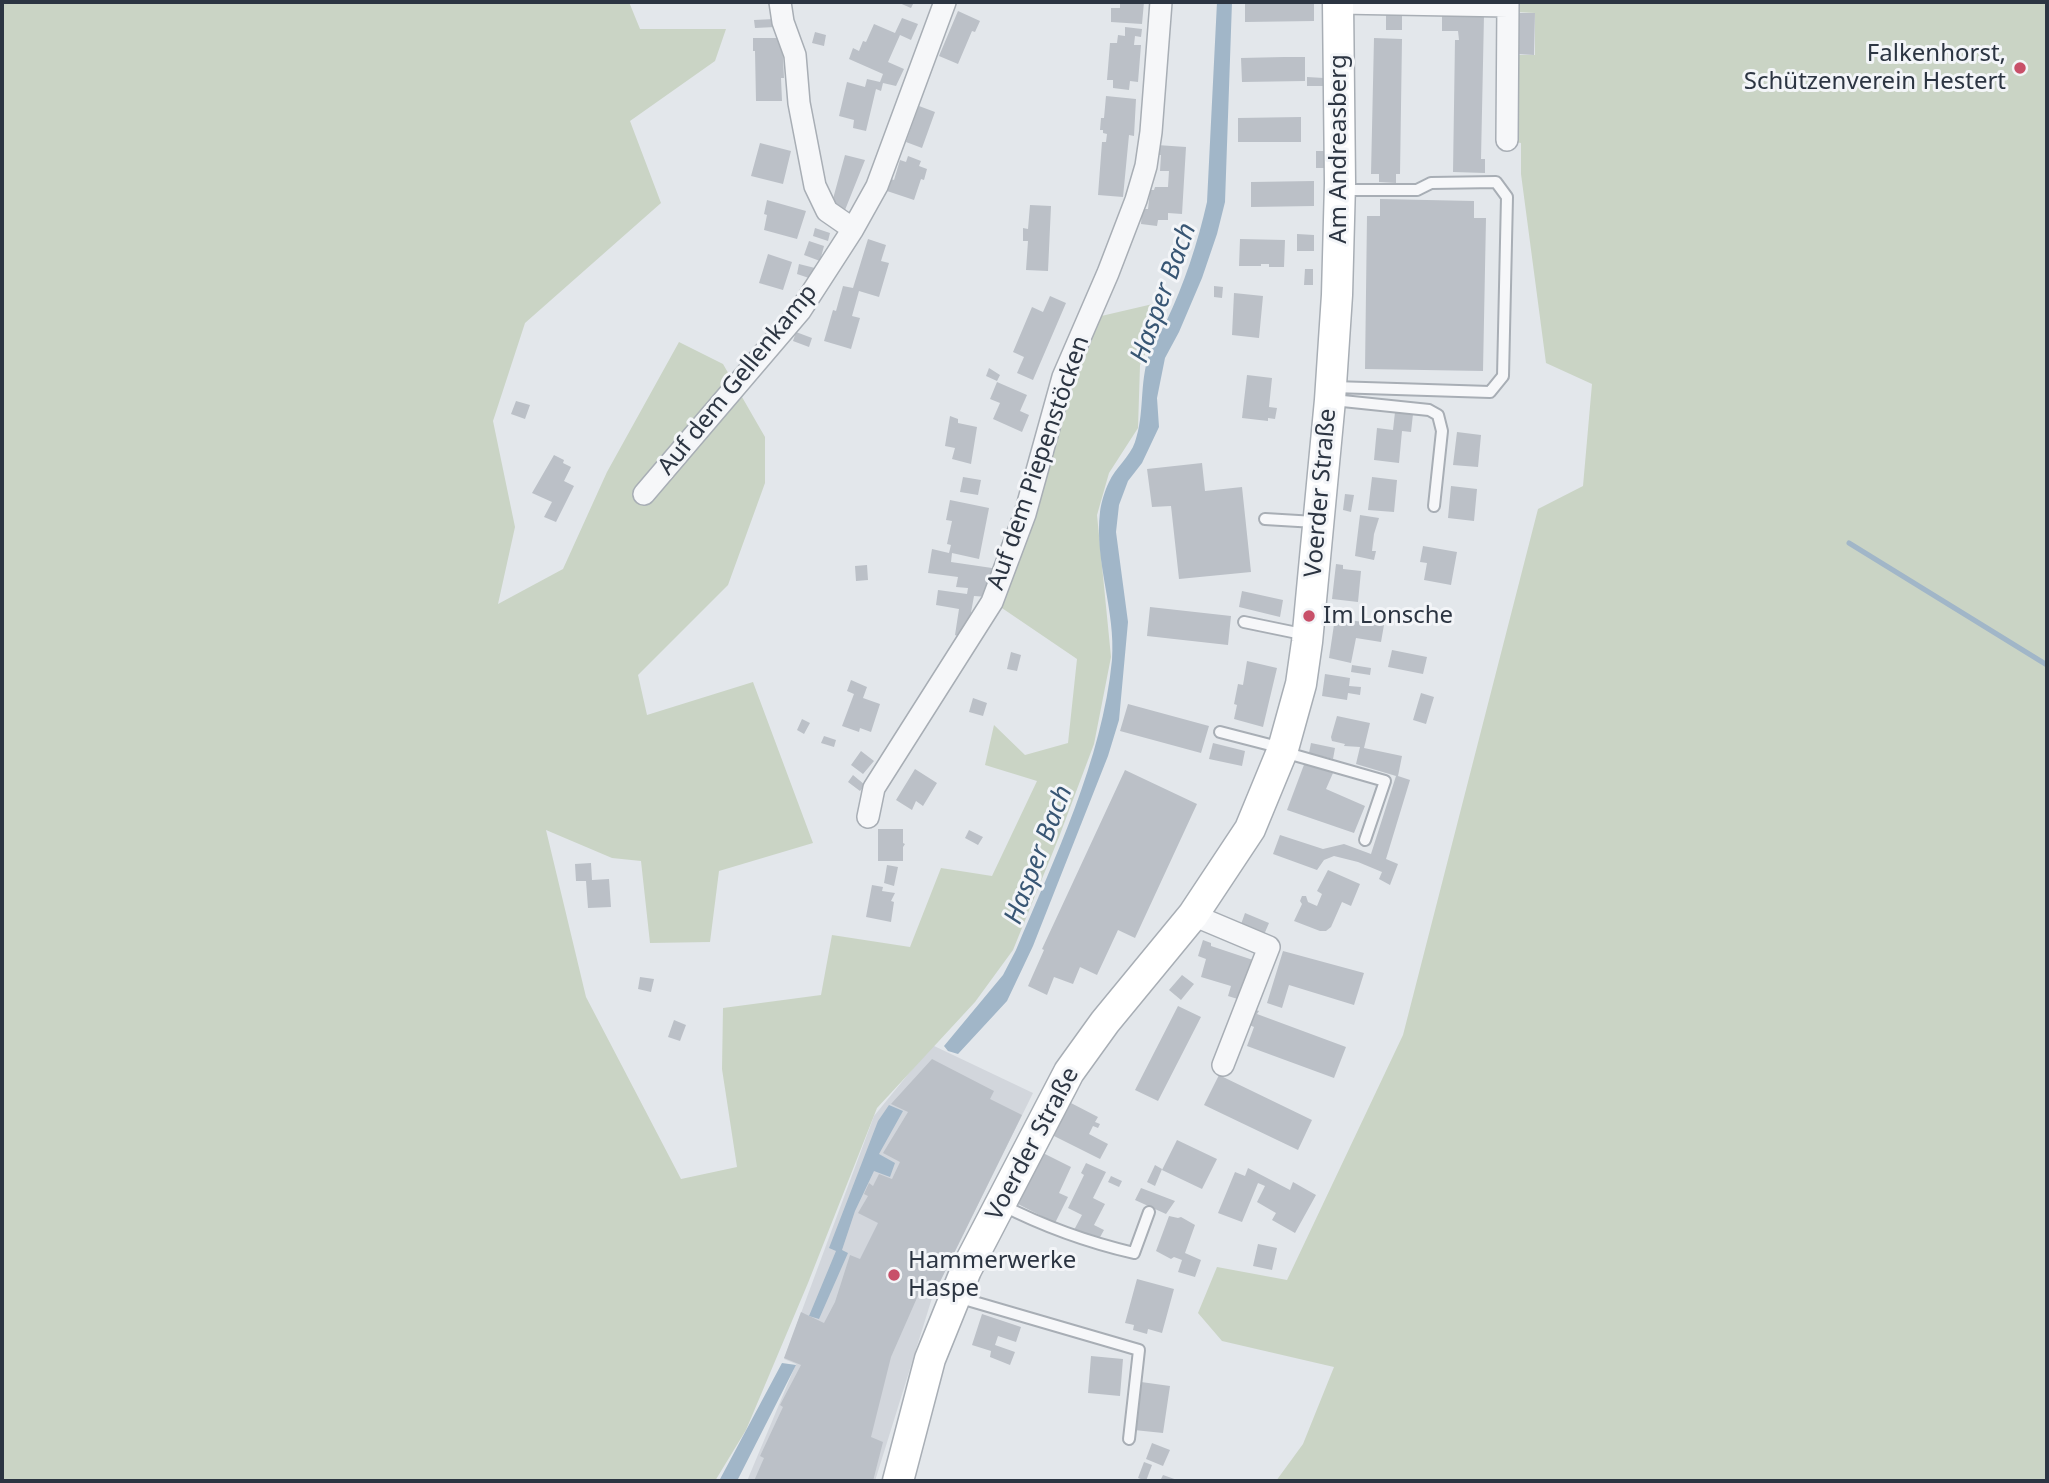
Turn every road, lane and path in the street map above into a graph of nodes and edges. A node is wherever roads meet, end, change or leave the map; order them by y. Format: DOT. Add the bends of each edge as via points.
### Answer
graph roads {
  1 [pos="780,2"];
  2 [pos="945,2"];
  3 [pos="1161,2"];
  4 [pos="1338,2"];
  5 [pos="1508,4"];
  6 [pos="1507,140"];
  7 [pos="1340,190"];
  8 [pos="853,229"];
  9 [pos="1337,295"];
  10 [pos="1331,394"];
  11 [pos="644,494"];
  12 [pos="1434,506"];
  13 [pos="1265,519"];
  14 [pos="1318,522"];
  15 [pos="1244,622"];
  16 [pos="1308,635"];
  17 [pos="1220,732"];
  18 [pos="1282,752"];
  19 [pos="868,817"];
  20 [pos="1365,840"];
  21 [pos="1194,915"];
  22 [pos="1223,1065"];
  23 [pos="1000,1204"];
  24 [pos="1149,1212"];
  25 [pos="955,1297"];
  26 [pos="1129,1439"];
  27 [pos="898,1481"];
  1 -- 8 [label="street" via="794,55 815,187 827,211"];
  2 -- 8 [label="street, Auf dem Gellenkamp" via="877,186"];
  3 -- 19 [label="street, Auf dem Piepenstöcken" via="1146,166 1108,273 1063,377 1025,514 992,603 874,788"];
  4 -- 5 [label="street, Am Andreasberg"];
  4 -- 7 [label="main road, Am Andreasberg"];
  5 -- 6 [label="street, Am Andreasberg"];
  7 -- 9 [label="main road, Am Andreasberg"];
  7 -- 10 [label="lane" via="1417,190 1431,183 1496,182 1507,197 1503,376 1490,391"];
  8 -- 11 [label="street, Auf dem Gellenkamp" via="800,311"];
  9 -- 10 [label="main road, Voerder Straße"];
  10 -- 12 [label="lane" via="1438,415 1442,431"];
  10 -- 14 [label="main road, Voerder Straße"];
  13 -- 14 [label="lane"];
  14 -- 16 [label="main road, Voerder Straße"];
  15 -- 16 [label="lane"];
  16 -- 18 [label="main road, Voerder Straße" via="1301,684"];
  17 -- 18 [label="lane"];
  18 -- 20 [label="lane" via="1385,781"];
  18 -- 21 [label="main road, Voerder Straße" via="1250,829"];
  21 -- 22 [label="street" via="1269,947"];
  21 -- 23 [label="main road, Voerder Straße" via="1069,1072"];
  23 -- 24 [label="lane" via="1082,1240 1134,1253"];
  23 -- 25 [label="main road, Voerder Straße"];
  25 -- 26 [label="lane" via="1139,1350"];
  25 -- 27 [label="main road, Voerder Straße" via="930,1359"];
}
